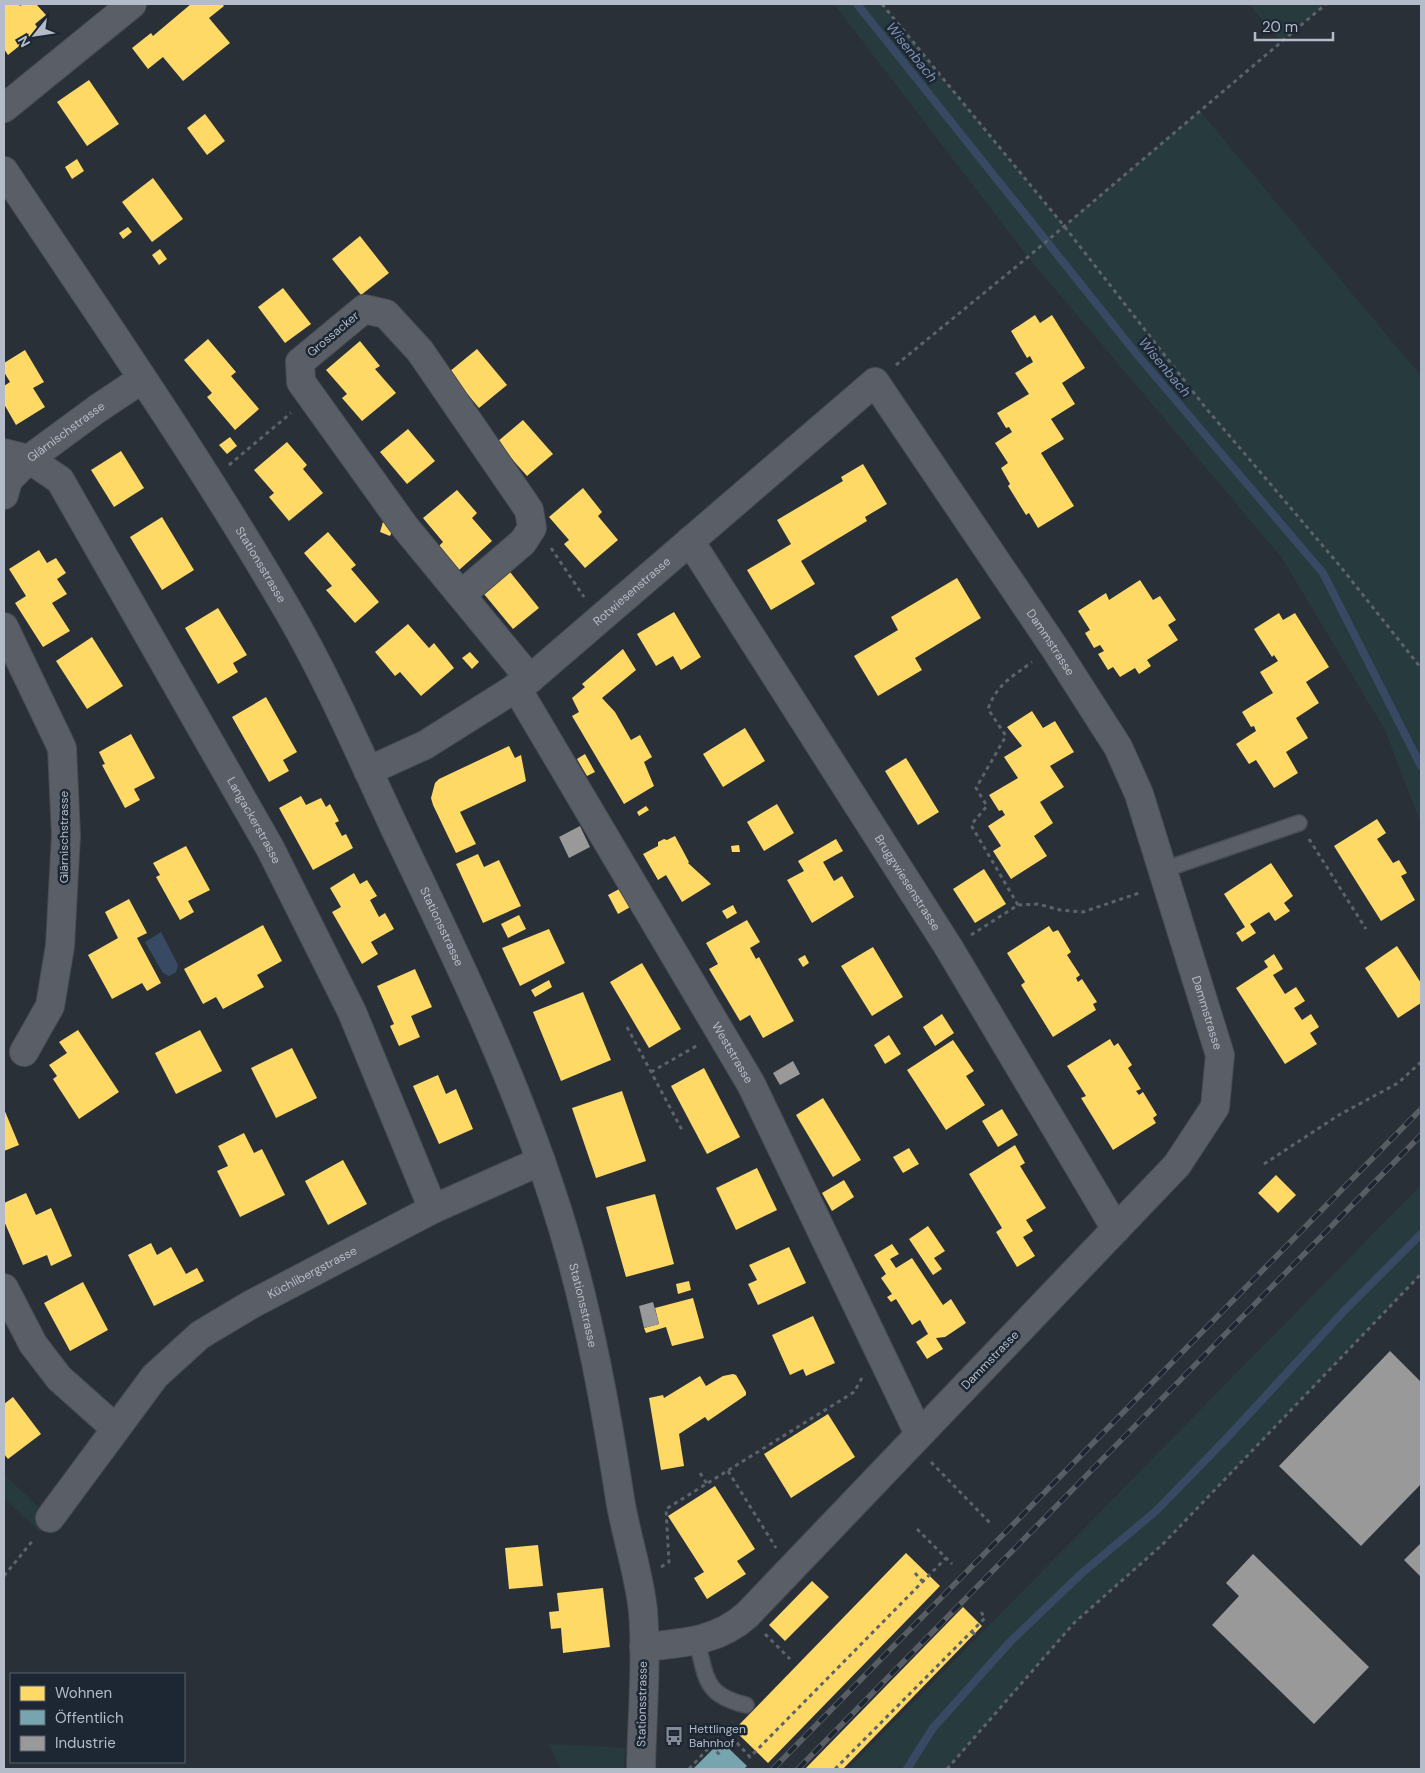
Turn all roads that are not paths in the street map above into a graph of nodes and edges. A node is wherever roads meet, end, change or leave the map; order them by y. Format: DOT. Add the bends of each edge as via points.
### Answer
graph roads {
  1 [pos="132,4"];
  2 [pos="4,108"];
  3 [pos="4,171"];
  4 [pos="142,379"];
  5 [pos="875,382"];
  6 [pos="17,456"];
  7 [pos="4,495"];
  8 [pos="690,541"];
  9 [pos="462,594"];
  10 [pos="4,627"];
  11 [pos="523,683"];
  12 [pos="368,771"];
  13 [pos="1299,823"];
  14 [pos="1165,877"];
  15 [pos="24,1052"];
  16 [pos="541,1161"];
  17 [pos="433,1209"];
  18 [pos="1116,1229"];
  19 [pos="4,1288"];
  20 [pos="115,1428"];
  21 [pos="919,1434"];
  22 [pos="50,1518"];
  23 [pos="697,1642"];
  24 [pos="644,1647"];
  25 [pos="746,1705"];
  26 [pos="641,1769"];
  1 -- 2 [label="street"];
  3 -- 4 [label="street, Stationsstrasse"];
  4 -- 6 [label="street, Glärnischstrasse"];
  4 -- 12 [label="street, Stationsstrasse" via="290,614 332,691"];
  5 -- 8 [label="street, Rotwiesenstrasse"];
  5 -- 14 [label="street, Dammstrasse" via="1054,647 1126,763"];
  6 -- 7 [label="street, Glärnischstrasse"];
  6 -- 17 [label="street, Langackerstrasse" via="60,480 270,848 352,1012"];
  8 -- 11 [label="street, Rotwiesenstrasse"];
  8 -- 18 [label="street, Bruggwiesenstrasse" via="949,948"];
  9 -- 9 [label="street, Grossacker" via="523,542 532,528 529,510 420,351 386,314 364,309 300,362 301,382 405,527"];
  9 -- 11 [label="street, Grossacker"];
  10 -- 15 [label="street, Glärnischstrasse" via="62,748 66,835 60,946 50,1006"];
  11 -- 12 [label="street, Rotwiesenstrasse" via="425,745"];
  11 -- 21 [label="street, Weststrasse" via="751,1084"];
  12 -- 16 [label="street, Stationsstrasse" via="485,1019"];
  13 -- 14 [label="lane"];
  14 -- 18 [label="street, Dammstrasse" via="1220,1055 1215,1107 1178,1165"];
  16 -- 17 [label="street, Küchlibergstrasse"];
  16 -- 24 [label="street, Stationsstrasse" via="594,1348 642,1609"];
  17 -- 20 [label="street, Küchlibergstrasse" via="252,1304 200,1335 155,1376"];
  18 -- 21 [label="street, Dammstrasse"];
  19 -- 20 [label="street" via="33,1344 59,1378"];
  20 -- 22 [label="street, Küchlibergstrasse"];
  21 -- 23 [label="street, Dammstrasse" via="738,1624"];
  23 -- 24 [label="street, Dammstrasse"];
  23 -- 25 [label="lane" via="712,1689 720,1696"];
  24 -- 26 [label="street, Stationsstrasse"];
}
